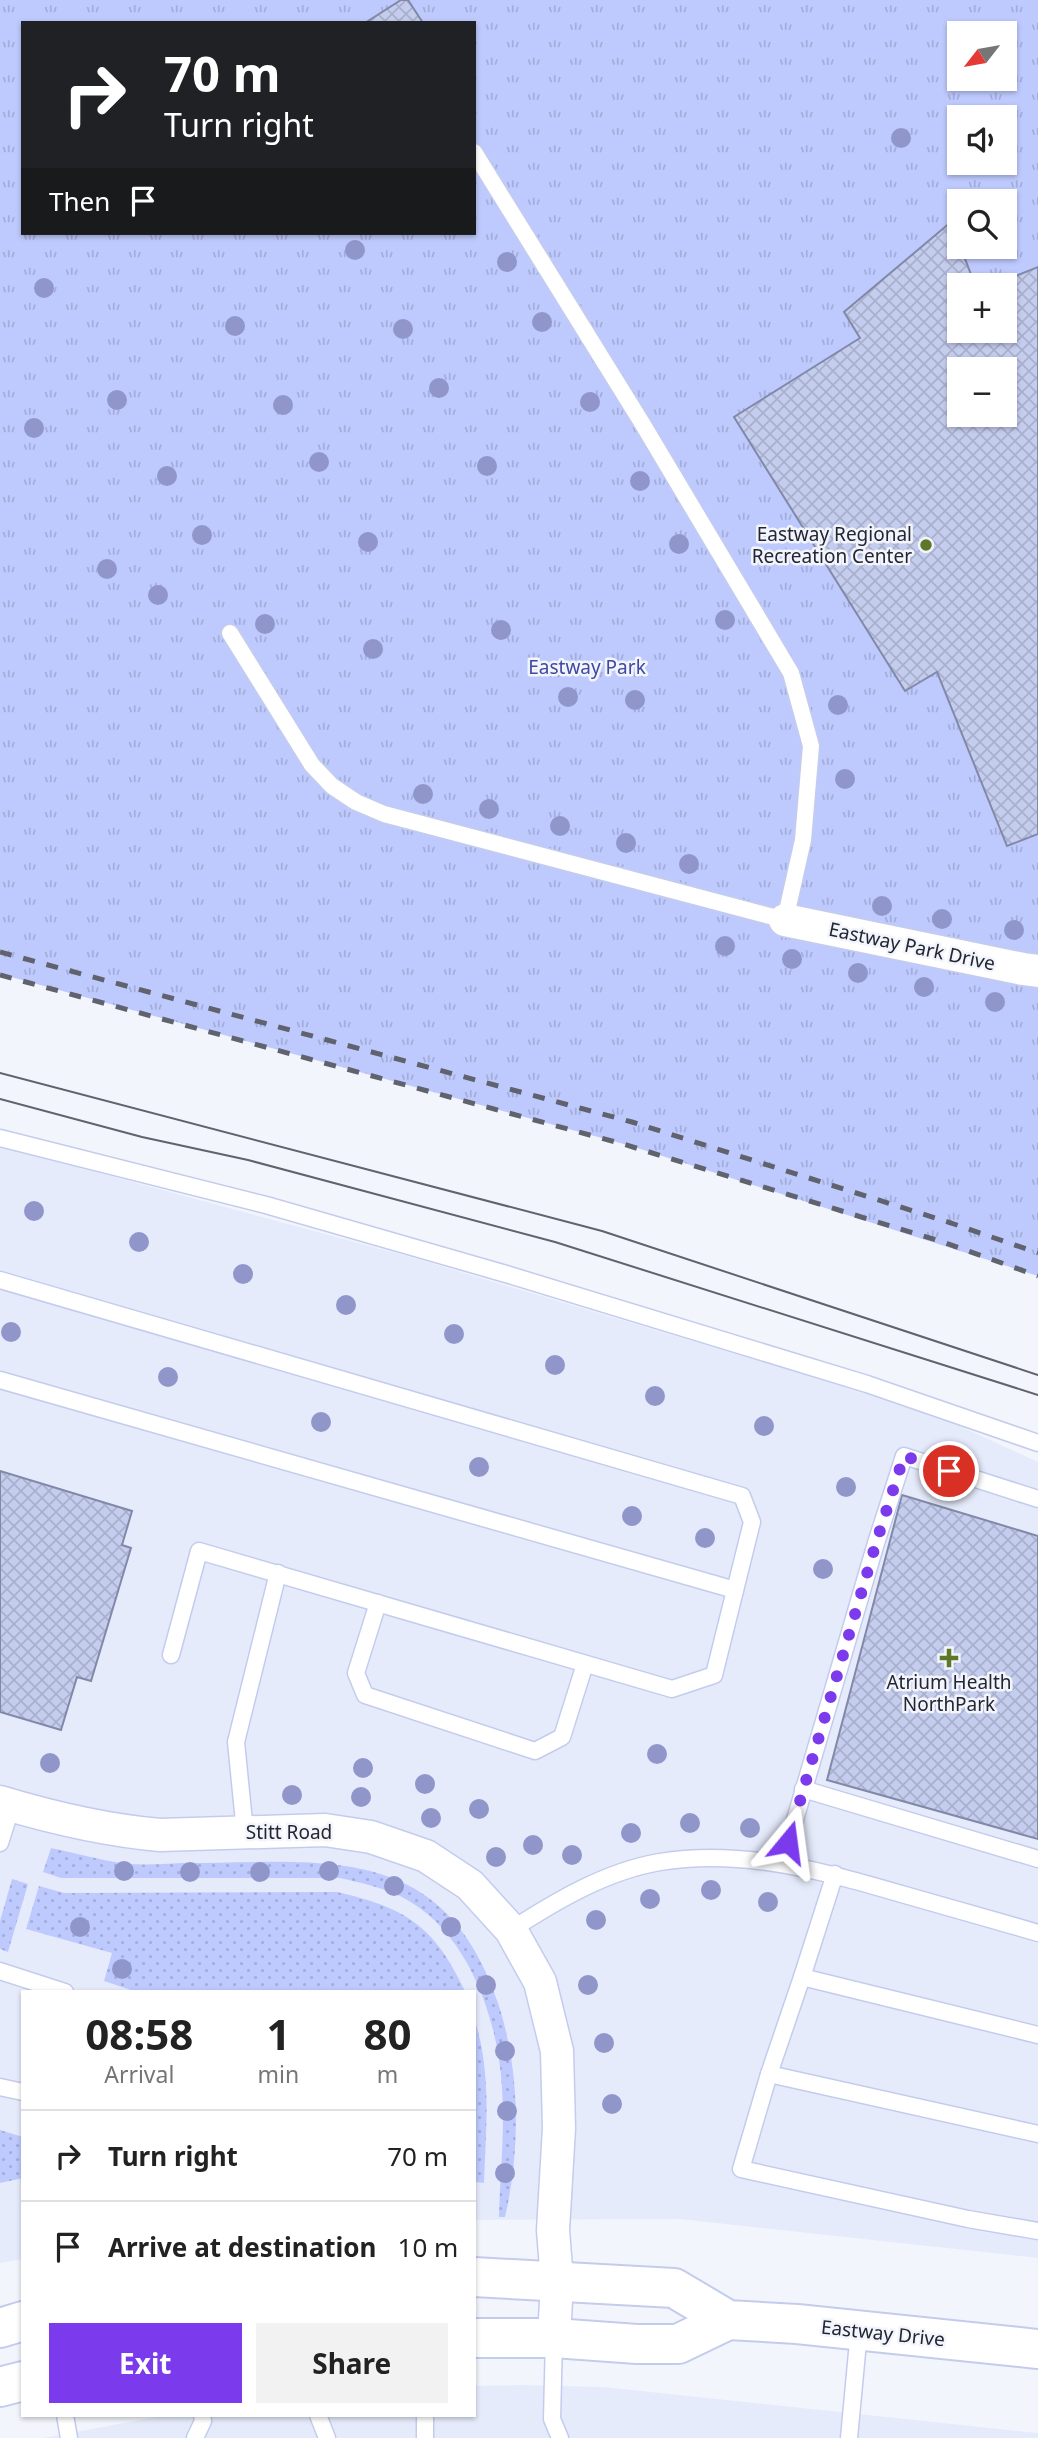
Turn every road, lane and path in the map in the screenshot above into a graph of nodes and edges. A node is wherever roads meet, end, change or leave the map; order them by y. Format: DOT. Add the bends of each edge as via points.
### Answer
graph roads {
  1 [pos="476,155"];
  2 [pos="230,633"];
  3 [pos="785,920"];
  4 [pos="1038,971"];
  5 [pos="0,1138"];
  6 [pos="0,1280"];
  7 [pos="0,1380"];
  8 [pos="1038,1443"];
  9 [pos="1038,1499"];
  10 [pos="278,1573"];
  11 [pos="735,1590"];
  12 [pos="378,1603"];
  13 [pos="171,1655"];
  14 [pos="584,1664"];
  15 [pos="803,1789"];
  16 [pos="6,1803"];
  17 [pos="245,1832"];
  18 [pos="0,1843"];
  19 [pos="1038,1859"];
  20 [pos="782,1864"];
  21 [pos="835,1874"];
  22 [pos="511,1930"];
  23 [pos="1038,1933"];
  24 [pos="0,1971"];
  25 [pos="802,1977"];
  26 [pos="59,1990"];
  27 [pos="1038,2035"];
  28 [pos="769,2074"];
  29 [pos="0,2087"];
  30 [pos="21,2092"];
  31 [pos="1038,2134"];
  32 [pos="1038,2231"];
  33 [pos="476,2277"];
  34 [pos="557,2281"];
  35 [pos="728,2320"];
  36 [pos="21,2322"];
  37 [pos="0,2328"];
  38 [pos="859,2331"];
  39 [pos="476,2338"];
  40 [pos="554,2338"];
  41 [pos="1038,2349"];
  42 [pos="21,2382"];
  43 [pos="0,2387"];
  44 [pos="65,2417"];
  45 [pos="202,2417"];
  46 [pos="319,2417"];
  47 [pos="425,2417"];
  48 [pos="69,2438"];
  49 [pos="195,2438"];
  50 [pos="327,2438"];
  51 [pos="425,2438"];
  52 [pos="560,2438"];
  53 [pos="849,2438"];
  1 -- 3 [label="lane" via="792,673 811,746 803,839"];
  2 -- 3 [label="lane" via="312,765 356,802 384,814"];
  3 -- 4 [label="street, Eastway Park Drive"];
  5 -- 8 [label="lane" via="266,1205 506,1274 867,1384"];
  6 -- 11 [label="lane" via="742,1496 752,1522"];
  7 -- 11 [label="lane"];
  9 -- 15 [label="lane" via="904,1456"];
  10 -- 12 [label="lane"];
  10 -- 13 [label="lane" via="199,1551"];
  10 -- 17 [label="lane" via="236,1742"];
  11 -- 14 [label="lane" via="714,1675 672,1689"];
  12 -- 14 [label="lane"];
  12 -- 14 [label="lane" via="356,1673 365,1695 535,1751 562,1737"];
  15 -- 19 [label="lane"];
  15 -- 20 [label="lane"];
  16 -- 17 [label="street, Stitt Road" via="108,1830 160,1835"];
  16 -- 18 [label="lane"];
  17 -- 22 [label="street, Stitt Road" via="325,1830 371,1838 426,1856 470,1885"];
  20 -- 21 [label="lane"];
  20 -- 22 [label="lane" via="717,1857 659,1862 609,1877"];
  21 -- 23 [label="lane"];
  21 -- 25 [label="lane"];
  22 -- 34 [label="street, Stitt Road" via="540,1982 558,2051 553,2231"];
  24 -- 26 [label="lane"];
  25 -- 27 [label="lane"];
  25 -- 28 [label="lane"];
  28 -- 31 [label="lane"];
  28 -- 32 [label="lane" via="741,2169 968,2220"];
  29 -- 30 [label="lane"];
  33 -- 34 [label="main road, Eastway Drive"];
  34 -- 35 [label="main road, Eastway Drive" via="674,2288"];
  34 -- 40 [label="street, Stitt Road"];
  35 -- 38 [label="main road, Eastway Drive"];
  35 -- 40 [label="main road, Eastway Drive" via="678,2344"];
  36 -- 37 [label="main road"];
  38 -- 41 [label="main road, Eastway Drive"];
  38 -- 53 [label="lane"];
  39 -- 40 [label="main road, Eastway Drive"];
  40 -- 52 [label="lane" via="552,2418"];
  42 -- 43 [label="main road"];
  44 -- 48 [label="lane"];
  45 -- 49 [label="lane"];
  46 -- 50 [label="lane"];
  47 -- 51 [label="lane"];
}
